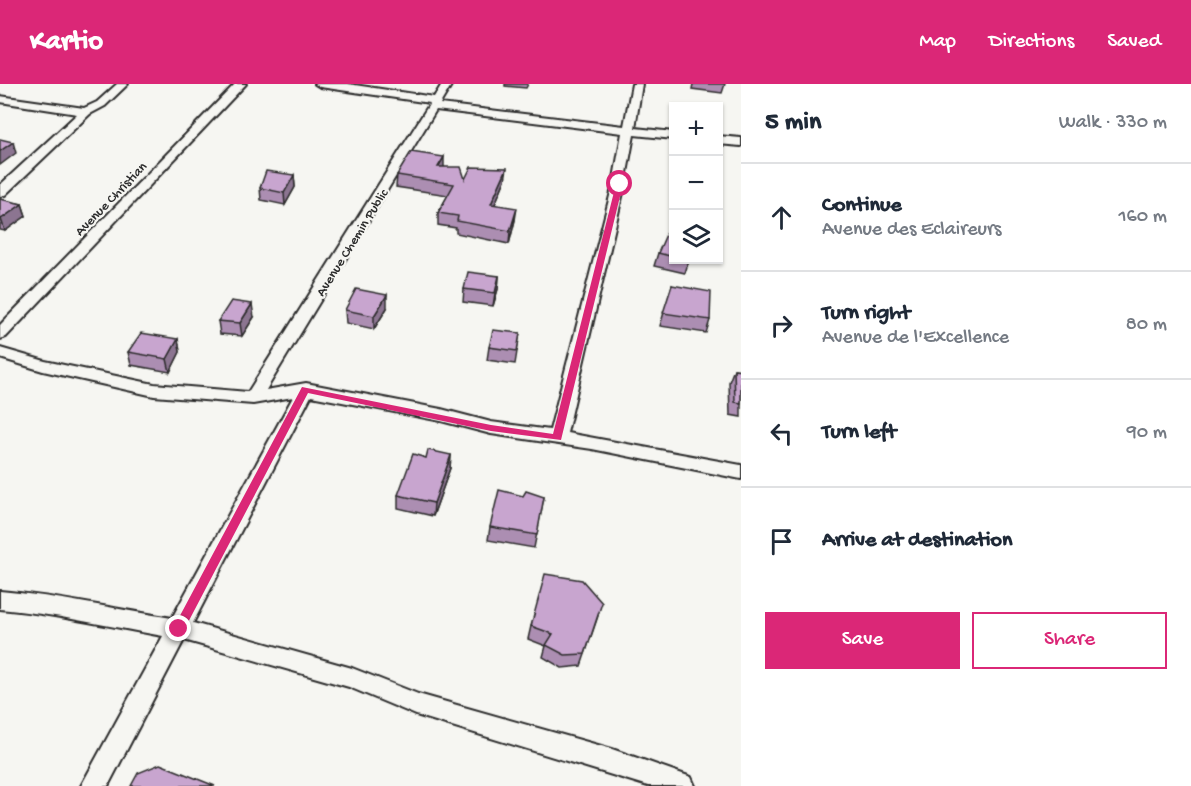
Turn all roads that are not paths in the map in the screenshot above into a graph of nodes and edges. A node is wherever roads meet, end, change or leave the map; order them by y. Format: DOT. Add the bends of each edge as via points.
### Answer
graph roads {
  1 [pos="123,84"];
  2 [pos="241,84"];
  3 [pos="320,84"];
  4 [pos="447,84"];
  5 [pos="637,84"];
  6 [pos="0,99"];
  7 [pos="436,104"];
  8 [pos="86,112"];
  9 [pos="629,131"];
  10 [pos="669,135"];
  11 [pos="723,140"];
  12 [pos="741,142"];
  13 [pos="0,192"];
  14 [pos="0,334"];
  15 [pos="0,353"];
  16 [pos="306,389"];
  17 [pos="253,398"];
  18 [pos="557,438"];
  19 [pos="741,472"];
  20 [pos="0,600"];
  21 [pos="179,629"];
  22 [pos="94,786"];
  23 [pos="682,786"];
  1 -- 8 [label="street"];
  2 -- 14 [label="street, Avenue Christian"];
  3 -- 7 [label="street" via="390,92"];
  4 -- 7 [label="street, Avenue Chemin Public"];
  5 -- 9 [label="street"];
  6 -- 8 [label="street"];
  7 -- 9 [label="street"];
  7 -- 17 [label="street, Avenue Chemin Public"];
  8 -- 13 [label="street"];
  9 -- 10 [label="street"];
  9 -- 18 [label="street" via="620,184"];
  11 -- 12 [label="street"];
  15 -- 17 [label="street" via="154,390"];
  16 -- 17 [label="street"];
  16 -- 18 [label="street"];
  16 -- 21 [label="street"];
  18 -- 19 [label="street"];
  20 -- 21 [label="street" via="54,605"];
  21 -- 22 [label="street"];
  21 -- 23 [label="street" via="352,678 417,704 612,761"];
}
